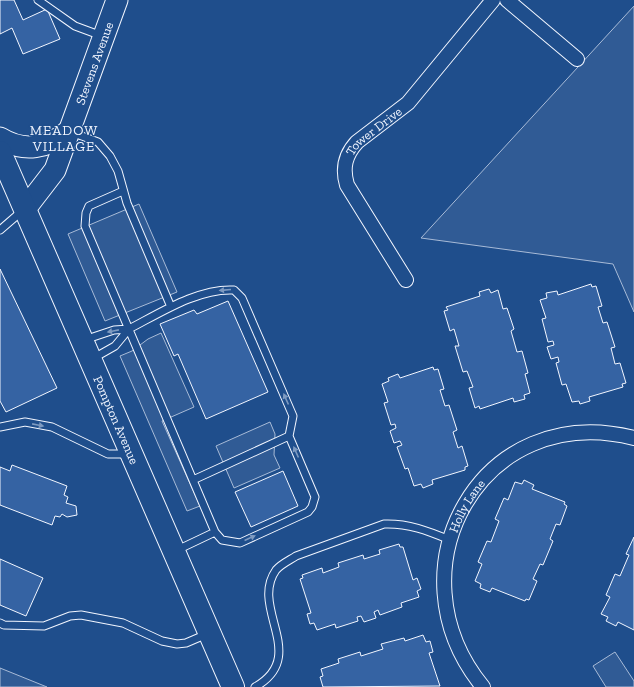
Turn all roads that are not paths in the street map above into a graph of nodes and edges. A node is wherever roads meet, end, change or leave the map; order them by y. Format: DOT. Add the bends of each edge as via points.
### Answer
graph roads {
  1 [pos="38,0"];
  2 [pos="117,0"];
  3 [pos="493,0"];
  4 [pos="507,0"];
  5 [pos="104,37"];
  6 [pos="577,59"];
  7 [pos="69,131"];
  8 [pos="0,138"];
  9 [pos="0,152"];
  10 [pos="123,191"];
  11 [pos="25,209"];
  12 [pos="0,230"];
  13 [pos="406,280"];
  14 [pos="171,307"];
  15 [pos="129,329"];
  16 [pos="86,350"];
  17 [pos="0,427"];
  18 [pos="289,436"];
  19 [pos="634,438"];
  20 [pos="131,454"];
  21 [pos="192,480"];
  22 [pos="215,532"];
  23 [pos="450,540"];
  24 [pos="173,552"];
  25 [pos="0,623"];
  26 [pos="209,633"];
  27 [pos="233,687"];
  28 [pos="256,687"];
  29 [pos="484,687"];
  1 -- 5 [label="lane" via="75,26"];
  2 -- 5 [label="main road, Stevens Avenue"];
  3 -- 13 [label="street, Tower Drive" via="408,103 357,142 345,162 345,178 348,185"];
  4 -- 6 [label="street"];
  5 -- 7 [label="main road, Stevens Avenue"];
  7 -- 8 [label="main road" via="52,143 32,148 14,145"];
  7 -- 10 [label="lane" via="98,142 118,171"];
  7 -- 11 [label="main road, Stevens Avenue" via="55,170"];
  9 -- 11 [label="main road, Pompton Avenue"];
  10 -- 14 [label="lane"];
  10 -- 15 [label="lane" via="89,206 85,226"];
  11 -- 12 [label="lane"];
  11 -- 16 [label="main road, Pompton Avenue"];
  14 -- 15 [label="lane"];
  18 -- 14 [label="lane, one-way" via="293,416 242,298 234,290 225,289 183,300"];
  15 -- 16 [label="lane, one-way" via="107,332"];
  15 -- 16 [label="lane" via="115,346"];
  15 -- 21 [label="lane"];
  16 -- 20 [label="main road, Pompton Avenue"];
  17 -- 20 [label="lane, one-way" via="25,422 52,427 108,454"];
  18 -- 21 [label="lane"];
  22 -- 18 [label="lane, one-way" via="222,540 240,543 308,512 312,507 315,497"];
  19 -- 23 [label="street, Holly Lane" via="614,433 581,431 549,437 518,451 479,483 461,511"];
  20 -- 24 [label="main road, Pompton Avenue"];
  21 -- 22 [label="lane"];
  22 -- 24 [label="lane"];
  23 -- 28 [label="lane" via="421,528 384,524 286,562 276,570 269,592 280,645 279,660 273,674"];
  23 -- 29 [label="street, Holly Lane" via="444,573 446,608 465,660"];
  24 -- 26 [label="main road, Pompton Avenue"];
  25 -- 26 [label="lane" via="44,626 70,616 81,615 123,623 162,641 177,644"];
  26 -- 27 [label="main road, Pompton Avenue"];
}
